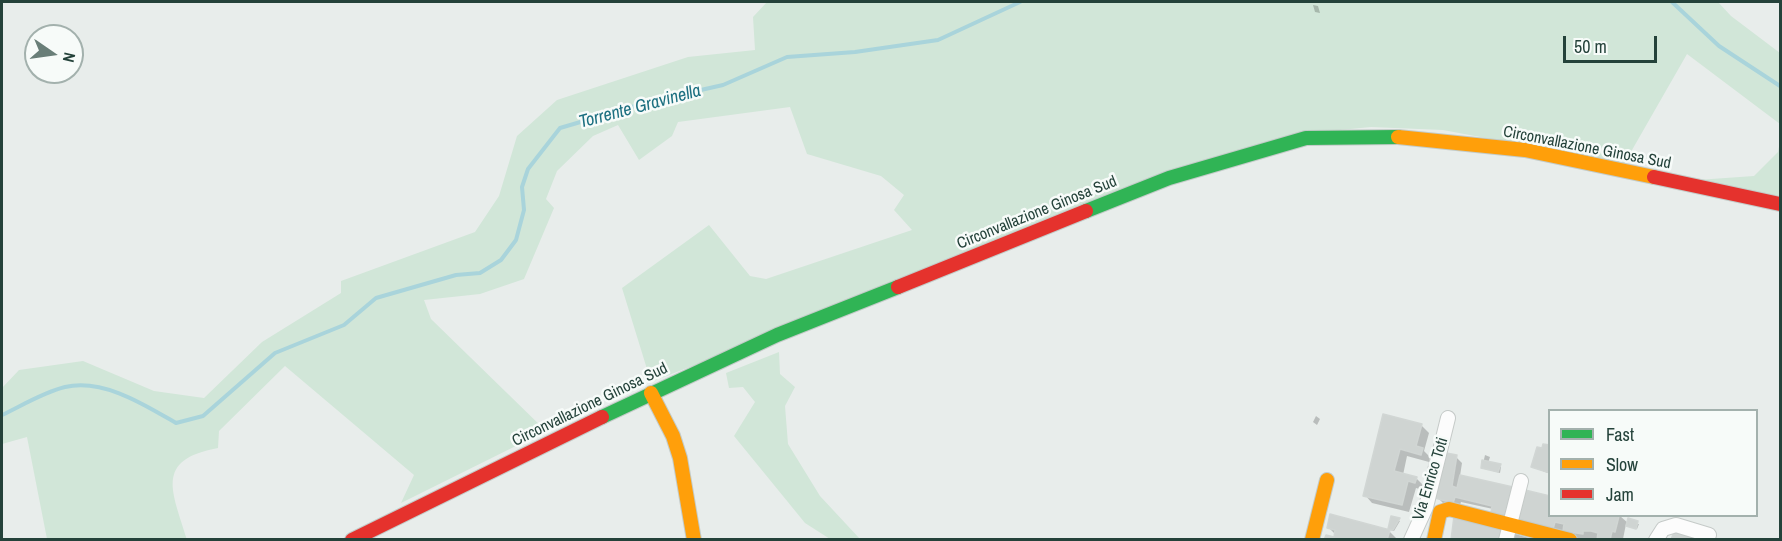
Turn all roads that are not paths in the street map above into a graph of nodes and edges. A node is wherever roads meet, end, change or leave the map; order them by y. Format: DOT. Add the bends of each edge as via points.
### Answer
graph roads {
  1 [pos="1780,204"];
  2 [pos="651,393"];
  3 [pos="1449,418"];
  4 [pos="1327,480"];
  5 [pos="1521,481"];
  6 [pos="1510,525"];
  7 [pos="1709,535"];
  8 [pos="352,540"];
  9 [pos="694,540"];
  10 [pos="1312,540"];
  11 [pos="1411,540"];
  12 [pos="1434,540"];
  13 [pos="1506,540"];
  14 [pos="1570,540"];
  15 [pos="1656,540"];
  1 -- 2 [label="main road, Circonvallazione Ginosa Sud" via="1525,150 1408,137 1306,138 1169,178 777,335"];
  2 -- 8 [label="main road, Circonvallazione Ginosa Sud"];
  2 -- 9 [label="main road" via="680,458"];
  3 -- 11 [label="street, Via Enrico Toti" via="1426,507"];
  4 -- 10 [label="main road"];
  5 -- 6 [label="street"];
  6 -- 12 [label="main road" via="1449,509 1440,512"];
  6 -- 13 [label="street"];
  6 -- 14 [label="main road"];
  7 -- 15 [label="street" via="1676,525 1664,529"];
}
